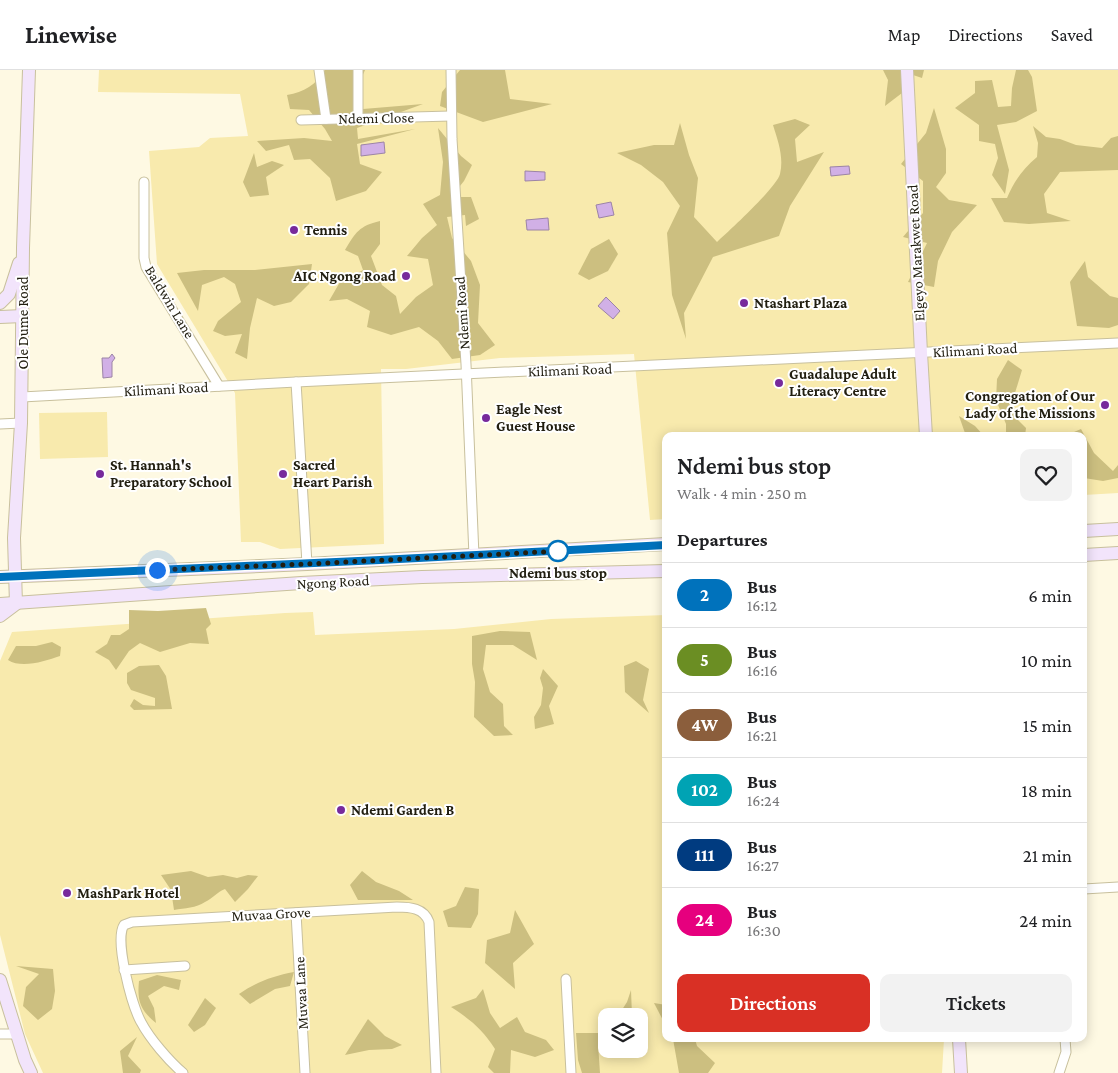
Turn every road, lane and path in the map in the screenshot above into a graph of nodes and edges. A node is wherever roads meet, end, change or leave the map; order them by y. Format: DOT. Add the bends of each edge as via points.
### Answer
graph roads {
  1 [pos="29,70"];
  2 [pos="319,70"];
  3 [pos="364,70"];
  4 [pos="451,70"];
  5 [pos="908,70"];
  6 [pos="358,75"];
  7 [pos="452,116"];
  8 [pos="358,118"];
  9 [pos="326,119"];
  10 [pos="301,120"];
  11 [pos="144,182"];
  12 [pos="23,248"];
  13 [pos="0,303"];
  14 [pos="23,316"];
  15 [pos="0,317"];
  16 [pos="1118,343"];
  17 [pos="920,353"];
  18 [pos="466,374"];
  19 [pos="296,382"];
  20 [pos="219,386"];
  21 [pos="22,397"];
  22 [pos="21,423"];
  23 [pos="0,424"];
  24 [pos="926,432"];
  25 [pos="1118,529"];
  26 [pos="1087,531"];
  27 [pos="662,544"];
  28 [pos="1118,553"];
  29 [pos="474,556"];
  30 [pos="1087,556"];
  31 [pos="307,564"];
  32 [pos="662,571"];
  33 [pos="14,576"];
  34 [pos="0,577"];
  35 [pos="0,604"];
  36 [pos="16,604"];
  37 [pos="0,616"];
  38 [pos="1118,887"];
  39 [pos="1087,889"];
  40 [pos="296,913"];
  41 [pos="185,966"];
  42 [pos="124,970"];
  43 [pos="566,979"];
  44 [pos="0,980"];
  45 [pos="0,1034"];
  46 [pos="17,1034"];
  47 [pos="959,1042"];
  48 [pos="1065,1042"];
  49 [pos="31,1073"];
  50 [pos="183,1073"];
  51 [pos="306,1073"];
  52 [pos="436,1073"];
  53 [pos="571,1073"];
  54 [pos="961,1073"];
  55 [pos="1059,1073"];
  1 -- 12 [label="main road, Ole Dume Road"];
  2 -- 9 [label="street"];
  3 -- 6 [label="street"];
  4 -- 7 [label="street, Ndemi Road"];
  5 -- 17 [label="main road, Elgeyo Marakwet Road"];
  6 -- 8 [label="street"];
  7 -- 8 [label="street, Ndemi Close"];
  7 -- 18 [label="street, Ndemi Road"];
  8 -- 9 [label="street, Ndemi Close"];
  9 -- 10 [label="street, Ndemi Close"];
  11 -- 20 [label="street, Baldwin Lane" via="146,267"];
  12 -- 13 [label="main road" via="12,288"];
  12 -- 14 [label="main road, Ole Dume Road"];
  14 -- 15 [label="main road"];
  14 -- 21 [label="main road, Ole Dume Road"];
  16 -- 17 [label="street, Kilimani Road"];
  17 -- 18 [label="street, Kilimani Road"];
  17 -- 24 [label="main road, Elgeyo Marakwet Road"];
  18 -- 19 [label="street, Kilimani Road"];
  18 -- 29 [label="street, Ndemi Road"];
  19 -- 20 [label="street, Kilimani Road"];
  19 -- 31 [label="street"];
  20 -- 21 [label="street, Kilimani Road"];
  21 -- 22 [label="main road, Ole Dume Road"];
  22 -- 23 [label="street"];
  22 -- 33 [label="main road, Ole Dume Road"];
  25 -- 26 [label="main road"];
  27 -- 29 [label="main road, Ngong Road"];
  28 -- 30 [label="main road"];
  29 -- 31 [label="main road, Ngong Road"];
  31 -- 33 [label="main road, Ngong Road"];
  32 -- 36 [label="main road, Ngong Road" via="301,583"];
  33 -- 34 [label="main road, Ngong Road"];
  33 -- 36 [label="main road, Ole Dume Road"];
  35 -- 36 [label="main road, Ngong Road"];
  36 -- 37 [label="main road"];
  38 -- 39 [label="street"];
  40 -- 42 [label="street, Muvaa Grove" via="128,923 120,936"];
  40 -- 51 [label="street, Muvaa Lane"];
  40 -- 52 [label="street, Muvaa Grove" via="409,908 424,914 430,934"];
  41 -- 42 [label="street"];
  42 -- 50 [label="street, Muvaa Grove" via="141,1022"];
  43 -- 53 [label="street"];
  44 -- 46 [label="main road"];
  45 -- 46 [label="street"];
  46 -- 49 [label="main road"];
  47 -- 54 [label="main road"];
  48 -- 55 [label="street" via="1066,1052"];
}
